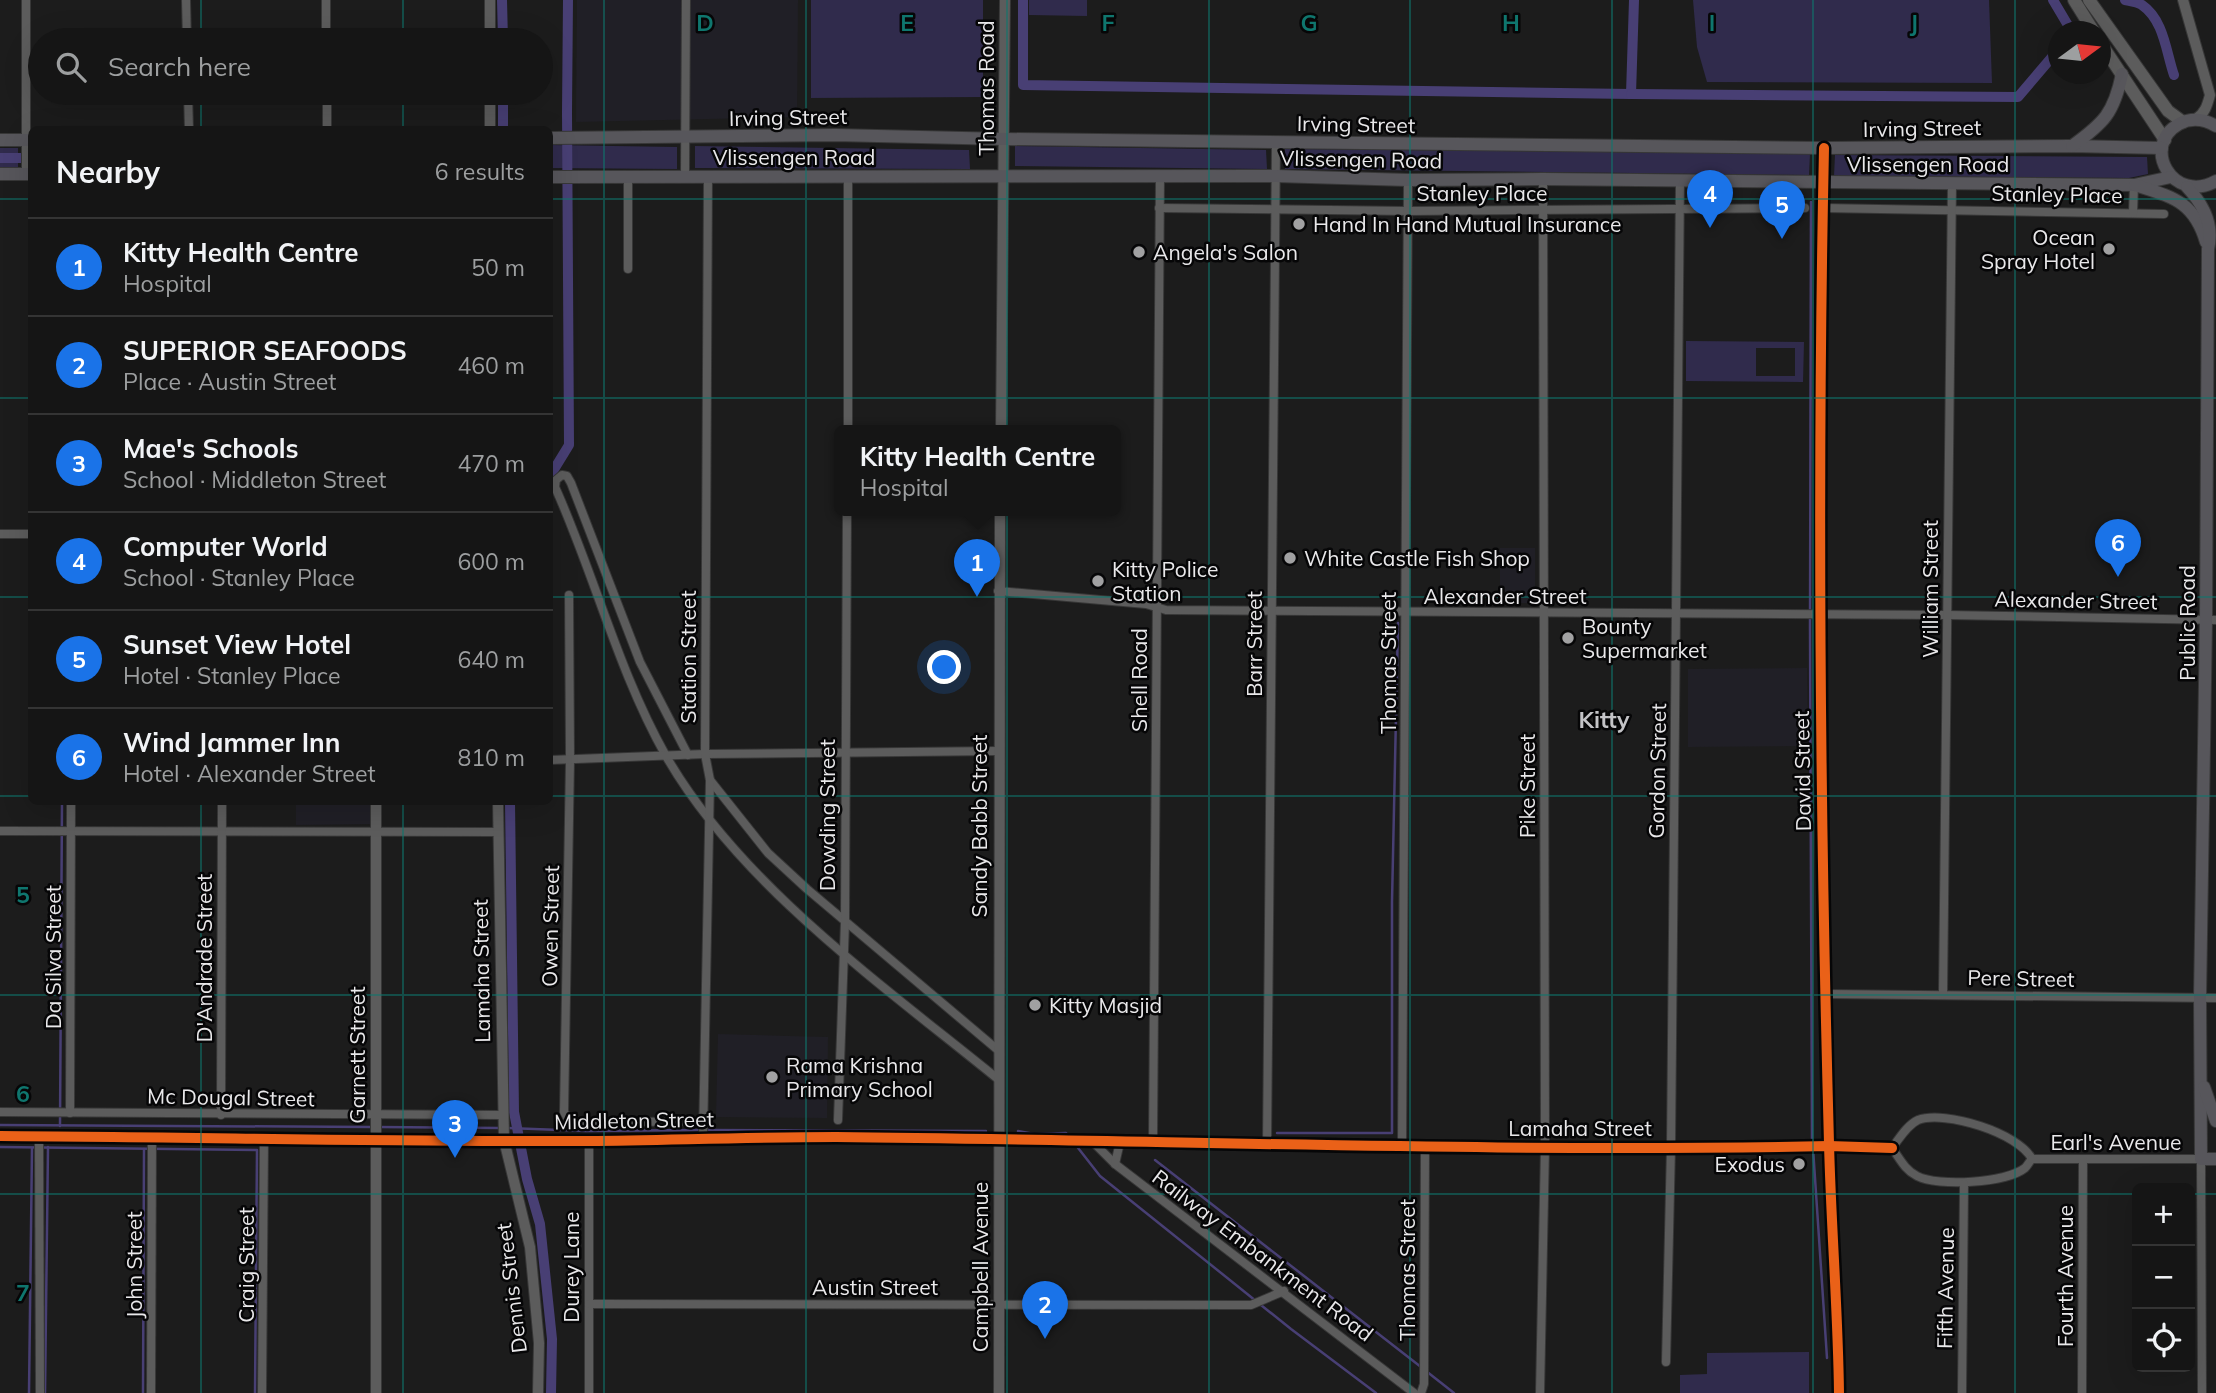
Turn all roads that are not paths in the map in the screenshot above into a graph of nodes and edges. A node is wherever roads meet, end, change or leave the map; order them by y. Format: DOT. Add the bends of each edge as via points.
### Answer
graph roads {
  1 [pos="26,0"];
  2 [pos="186,0"];
  3 [pos="326,0"];
  4 [pos="490,0"];
  5 [pos="686,0"];
  6 [pos="1005,0"];
  7 [pos="2074,0"];
  8 [pos="2089,0"];
  9 [pos="2183,0"];
  10 [pos="2087,21"];
  11 [pos="187,28"];
  12 [pos="327,28"];
  13 [pos="490,28"];
  14 [pos="2111,57"];
  15 [pos="2122,74"];
  16 [pos="2207,80"];
  17 [pos="2216,92"];
  18 [pos="188,105"];
  19 [pos="327,105"];
  20 [pos="490,105"];
  21 [pos="2196,119"];
  22 [pos="2183,122"];
  23 [pos="189,126"];
  24 [pos="327,126"];
  25 [pos="490,126"];
  26 [pos="2216,126"];
  27 [pos="554,138"];
  28 [pos="685,138"];
  29 [pos="1005,139"];
  30 [pos="0,140"];
  31 [pos="28,142"];
  32 [pos="1276,142"];
  33 [pos="2163,144"];
  34 [pos="2071,146"];
  35 [pos="1824,148"];
  36 [pos="28,171"];
  37 [pos="0,174"];
  38 [pos="628,176"];
  39 [pos="685,176"];
  40 [pos="708,176"];
  41 [pos="1005,176"];
  42 [pos="1160,176"];
  43 [pos="1276,176"];
  44 [pos="554,177"];
  45 [pos="848,177"];
  46 [pos="2171,177"];
  47 [pos="1543,179"];
  48 [pos="1408,180"];
  49 [pos="1680,181"];
  50 [pos="2216,181"];
  51 [pos="1823,184"];
  52 [pos="1952,185"];
  53 [pos="2134,185"];
  54 [pos="2187,187"];
  55 [pos="1823,207"];
  56 [pos="1951,207"];
  57 [pos="1159,208"];
  58 [pos="1805,208"];
  59 [pos="1274,209"];
  60 [pos="1543,210"];
  61 [pos="1680,210"];
  62 [pos="1408,211"];
  63 [pos="2133,213"];
  64 [pos="2164,214"];
  65 [pos="2208,249"];
  66 [pos="628,270"];
  67 [pos="848,425"];
  68 [pos="1001,425"];
  69 [pos="847,516"];
  70 [pos="1000,516"];
  71 [pos="0,534"];
  72 [pos="28,534"];
  73 [pos="999,592"];
  74 [pos="569,595"];
  75 [pos="1157,607"];
  76 [pos="1272,612"];
  77 [pos="1406,613"];
  78 [pos="1544,613"];
  79 [pos="1676,614"];
  80 [pos="1817,615"];
  81 [pos="1947,615"];
  82 [pos="2211,620"];
  83 [pos="640,662"];
  84 [pos="625,668"];
  85 [pos="998,751"];
  86 [pos="844,752"];
  87 [pos="705,754"];
  88 [pos="688,755"];
  89 [pos="667,757"];
  90 [pos="553,760"];
  91 [pos="569,760"];
  92 [pos="710,780"];
  93 [pos="71,805"];
  94 [pos="222,805"];
  95 [pos="376,805"];
  96 [pos="498,805"];
  97 [pos="709,819"];
  98 [pos="0,831"];
  99 [pos="71,831"];
  100 [pos="222,832"];
  101 [pos="498,832"];
  102 [pos="376,833"];
  103 [pos="845,922"];
  104 [pos="844,954"];
  105 [pos="1826,994"];
  106 [pos="1943,995"];
  107 [pos="2200,998"];
  108 [pos="2216,998"];
  109 [pos="999,1051"];
  110 [pos="2199,1066"];
  111 [pos="999,1080"];
  112 [pos="0,1112"];
  113 [pos="64,1113"];
  114 [pos="221,1115"];
  115 [pos="377,1116"];
  116 [pos="504,1117"];
  117 [pos="838,1119"];
  118 [pos="703,1121"];
  119 [pos="2216,1121"];
  120 [pos="0,1136"];
  121 [pos="39,1137"];
  122 [pos="264,1138"];
  123 [pos="507,1138"];
  124 [pos="703,1138"];
  125 [pos="376,1139"];
  126 [pos="152,1140"];
  127 [pos="589,1141"];
  128 [pos="1000,1141"];
  129 [pos="1153,1141"];
  130 [pos="1120,1142"];
  131 [pos="1094,1143"];
  132 [pos="1268,1146"];
  133 [pos="1402,1146"];
  134 [pos="1425,1146"];
  135 [pos="1818,1146"];
  136 [pos="1545,1147"];
  137 [pos="1671,1147"];
  138 [pos="1892,1148"];
  139 [pos="2032,1159"];
  140 [pos="2083,1159"];
  141 [pos="2201,1159"];
  142 [pos="2216,1159"];
  143 [pos="1115,1164"];
  144 [pos="1964,1184"];
  145 [pos="1283,1291"];
  146 [pos="589,1304"];
  147 [pos="999,1304"];
  148 [pos="1666,1362"];
  149 [pos="40,1393"];
  150 [pos="152,1393"];
  151 [pos="262,1393"];
  152 [pos="376,1393"];
  153 [pos="538,1393"];
  154 [pos="589,1393"];
  155 [pos="999,1393"];
  156 [pos="1414,1393"];
  157 [pos="1421,1393"];
  158 [pos="1540,1393"];
  159 [pos="1839,1393"];
  160 [pos="1962,1393"];
  161 [pos="2082,1393"];
  162 [pos="2202,1393"];
  1 -- 31 [label="street"];
  2 -- 11 [label="street"];
  3 -- 12 [label="street"];
  4 -- 13 [label="street"];
  5 -- 28 [label="street"];
  6 -- 29 [label="street, Thomas Road"];
  7 -- 10 [label="main road"];
  8 -- 22 [label="main road" via="2168,111"];
  9 -- 16 [label="street"];
  14 -- 15 [label="main road"];
  15 -- 33 [label="main road"];
  15 -- 34 [label="main road" via="2111,111"];
  16 -- 17 [label="street"];
  16 -- 21 [label="street" via="2207,106"];
  18 -- 23 [label="street"];
  19 -- 24 [label="street"];
  20 -- 25 [label="street"];
  21 -- 22 [label="main road"];
  21 -- 26 [label="main road"];
  22 -- 33 [label="main road"];
  27 -- 28 [label="main road, Irving Street"];
  28 -- 29 [label="main road, Irving Street"];
  28 -- 39 [label="street"];
  29 -- 32 [label="main road, Irving Street"];
  29 -- 41 [label="street, Thomas Road"];
  30 -- 31 [label="main road"];
  31 -- 36 [label="street"];
  32 -- 35 [label="main road, Irving Street"];
  32 -- 43 [label="street, Barr Street"];
  33 -- 34 [label="main road, Irving Street"];
  33 -- 46 [label="main road" via="2164,164"];
  34 -- 35 [label="main road, Irving Street"];
  35 -- 51 [label="street, David Street"];
  36 -- 37 [label="main road"];
  38 -- 39 [label="main road, Vlissengen Road"];
  38 -- 44 [label="main road, Vlissengen Road"];
  38 -- 66 [label="street"];
  39 -- 40 [label="main road, Vlissengen Road"];
  40 -- 45 [label="main road, Vlissengen Road"];
  40 -- 87 [label="street, Station Street"];
  41 -- 42 [label="main road, Vlissengen Road"];
  41 -- 45 [label="main road, Vlissengen Road"];
  41 -- 68 [label="street"];
  42 -- 43 [label="main road, Vlissengen Road"];
  42 -- 57 [label="street, Shell Road"];
  43 -- 48 [label="main road, Vlissengen Road"];
  43 -- 59 [label="street, Barr Street"];
  45 -- 67 [label="street"];
  46 -- 53 [label="main road, Vlissengen Road"];
  46 -- 54 [label="main road"];
  47 -- 48 [label="main road, Vlissengen Road"];
  47 -- 49 [label="main road, Vlissengen Road"];
  47 -- 60 [label="street, Pike Street"];
  48 -- 62 [label="street, Thomas Street"];
  49 -- 51 [label="main road, Vlissengen Road"];
  49 -- 61 [label="street, Gordon Street"];
  50 -- 54 [label="main road"];
  51 -- 52 [label="main road, Vlissengen Road"];
  51 -- 55 [label="street, David Street"];
  52 -- 53 [label="main road, Vlissengen Road"];
  52 -- 56 [label="street, William Street"];
  53 -- 63 [label="street"];
  53 -- 65 [label="main road" via="2166,196 2192,212"];
  54 -- 65 [label="main road, Public Road" via="2207,216"];
  55 -- 56 [label="street, Stanley Place"];
  55 -- 80 [label="street, David Street"];
  56 -- 63 [label="street, Stanley Place"];
  56 -- 81 [label="street, William Street"];
  57 -- 59 [label="street, Stanley Place"];
  57 -- 75 [label="street, Shell Road"];
  58 -- 61 [label="street, Stanley Place"];
  59 -- 62 [label="street, Stanley Place"];
  59 -- 76 [label="street, Barr Street"];
  60 -- 61 [label="street, Stanley Place"];
  60 -- 62 [label="street, Stanley Place"];
  60 -- 78 [label="street, Pike Street"];
  61 -- 79 [label="street, Gordon Street"];
  62 -- 77 [label="street, Thomas Street"];
  63 -- 64 [label="street, Stanley Place"];
  65 -- 82 [label="main road, Public Road"];
  69 -- 86 [label="street, Dowding Street"];
  70 -- 73 [label="street, Sandy Babb Street"];
  71 -- 72 [label="street"];
  73 -- 75 [label="street, Alexander Street"];
  73 -- 85 [label="street, Sandy Babb Street"];
  74 -- 91 [label="street, Owen Street"];
  75 -- 76 [label="street, Alexander Street" via="1166,611"];
  75 -- 129 [label="street, Shell Road"];
  76 -- 77 [label="street, Alexander Street"];
  76 -- 132 [label="street, Barr Street"];
  77 -- 78 [label="street, Alexander Street"];
  77 -- 133 [label="street, Thomas Street"];
  78 -- 79 [label="street, Alexander Street"];
  78 -- 136 [label="street, Pike Street"];
  79 -- 80 [label="street, Alexander Street"];
  79 -- 137 [label="street, Gordon Street"];
  80 -- 81 [label="street, Alexander Street"];
  80 -- 105 [label="street, David Street"];
  81 -- 82 [label="street, Alexander Street"];
  81 -- 106 [label="street, William Street"];
  82 -- 107 [label="main road, Public Road"];
  83 -- 84 [label="street"];
  83 -- 84 [label="street" via="571,483 562,475 555,487"];
  83 -- 88 [label="street"];
  84 -- 89 [label="street"];
  85 -- 86 [label="street"];
  85 -- 109 [label="street, Sandy Babb Street"];
  86 -- 87 [label="street"];
  86 -- 103 [label="street, Dowding Street"];
  87 -- 88 [label="street"];
  87 -- 92 [label="street, Station Street"];
  88 -- 89 [label="street"];
  89 -- 91 [label="street"];
  89 -- 97 [label="street"];
  90 -- 91 [label="street"];
  91 -- 118 [label="street, Owen Street" via="564,1112 575,1123"];
  92 -- 97 [label="street, Station Street"];
  92 -- 103 [label="street" via="768,853"];
  93 -- 99 [label="street, Da Silva Street"];
  94 -- 100 [label="street, D'Andrade Street"];
  95 -- 102 [label="street, Garnett Street"];
  96 -- 101 [label="street, Lamaha Street"];
  97 -- 104 [label="street" via="774,891"];
  97 -- 118 [label="street, Station Street"];
  98 -- 99 [label="street"];
  99 -- 100 [label="street"];
  99 -- 113 [label="street, Da Silva Street"];
  100 -- 102 [label="street"];
  100 -- 114 [label="street, D'Andrade Street"];
  101 -- 102 [label="street"];
  101 -- 116 [label="street, Lamaha Street"];
  102 -- 115 [label="street, Garnett Street"];
  103 -- 104 [label="street, Dowding Street"];
  103 -- 109 [label="street"];
  104 -- 111 [label="street"];
  104 -- 117 [label="street, Dowding Street"];
  105 -- 106 [label="street, Pere Street"];
  105 -- 135 [label="street, David Street"];
  106 -- 107 [label="street, Pere Street"];
  107 -- 108 [label="street, Pere Street"];
  107 -- 110 [label="main road, Public Road"];
  109 -- 111 [label="street, Sandy Babb Street"];
  110 -- 119 [label="main road"];
  110 -- 141 [label="main road"];
  111 -- 128 [label="street, Sandy Babb Street"];
  112 -- 113 [label="street, Mc Dougal Street"];
  113 -- 114 [label="street, Mc Dougal Street"];
  114 -- 115 [label="street, Mc Dougal Street"];
  115 -- 116 [label="street, Mc Dougal Street"];
  115 -- 125 [label="street, Garnett Street"];
  116 -- 123 [label="street, Lamaha Street"];
  118 -- 124 [label="street, Station Street"];
  120 -- 121 [label="street, Middleton Street"];
  121 -- 126 [label="street, Middleton Street"];
  121 -- 149 [label="street"];
  122 -- 125 [label="street, Middleton Street"];
  122 -- 126 [label="street, Middleton Street"];
  122 -- 151 [label="street, Craig Street"];
  123 -- 125 [label="street, Middleton Street"];
  123 -- 127 [label="street, Middleton Street"];
  123 -- 153 [label="street, Dennis Street" via="530,1247 539,1343"];
  124 -- 127 [label="street, Middleton Street"];
  124 -- 128 [label="street, Middleton Street"];
  125 -- 152 [label="street, Garnett Street"];
  126 -- 150 [label="street, John Street"];
  127 -- 146 [label="street, Durey Lane"];
  128 -- 131 [label="street, Middleton Street"];
  128 -- 147 [label="street, Campbell Avenue"];
  129 -- 130 [label="street, Middleton Street"];
  129 -- 132 [label="street, Middleton Street"];
  130 -- 131 [label="street, Middleton Street"];
  130 -- 143 [label="street"];
  131 -- 143 [label="street, Railway Embankment Road"];
  132 -- 133 [label="street, Lamaha Street"];
  133 -- 134 [label="street, Lamaha Street"];
  134 -- 136 [label="street, Lamaha Street"];
  134 -- 157 [label="street, Thomas Street"];
  135 -- 137 [label="street, Lamaha Street"];
  135 -- 138 [label="street, Lamaha Street"];
  135 -- 159 [label="street, David Street" via="1838,1315"];
  136 -- 137 [label="street, Lamaha Street"];
  136 -- 158 [label="street, Pike Street"];
  137 -- 148 [label="street, Gordon Street"];
  138 -- 139 [label="street, Earl's Avenue" via="1917,1121 1934,1118 2008,1136"];
  138 -- 144 [label="street, Earl's Avenue" via="1906,1169 1920,1178"];
  139 -- 140 [label="street, Earl's Avenue"];
  139 -- 144 [label="street, Earl's Avenue" via="2024,1169"];
  140 -- 141 [label="street, Earl's Avenue"];
  140 -- 161 [label="street, Fourth Avenue"];
  141 -- 142 [label="main road"];
  141 -- 162 [label="street"];
  143 -- 145 [label="street, Railway Embankment Road"];
  144 -- 160 [label="street, Fifth Avenue"];
  145 -- 147 [label="street, Austin Street" via="1251,1305"];
  145 -- 156 [label="street, Railway Embankment Road"];
  146 -- 147 [label="street, Austin Street"];
  146 -- 154 [label="street, Durey Lane"];
  147 -- 155 [label="street, Campbell Avenue"];
}
